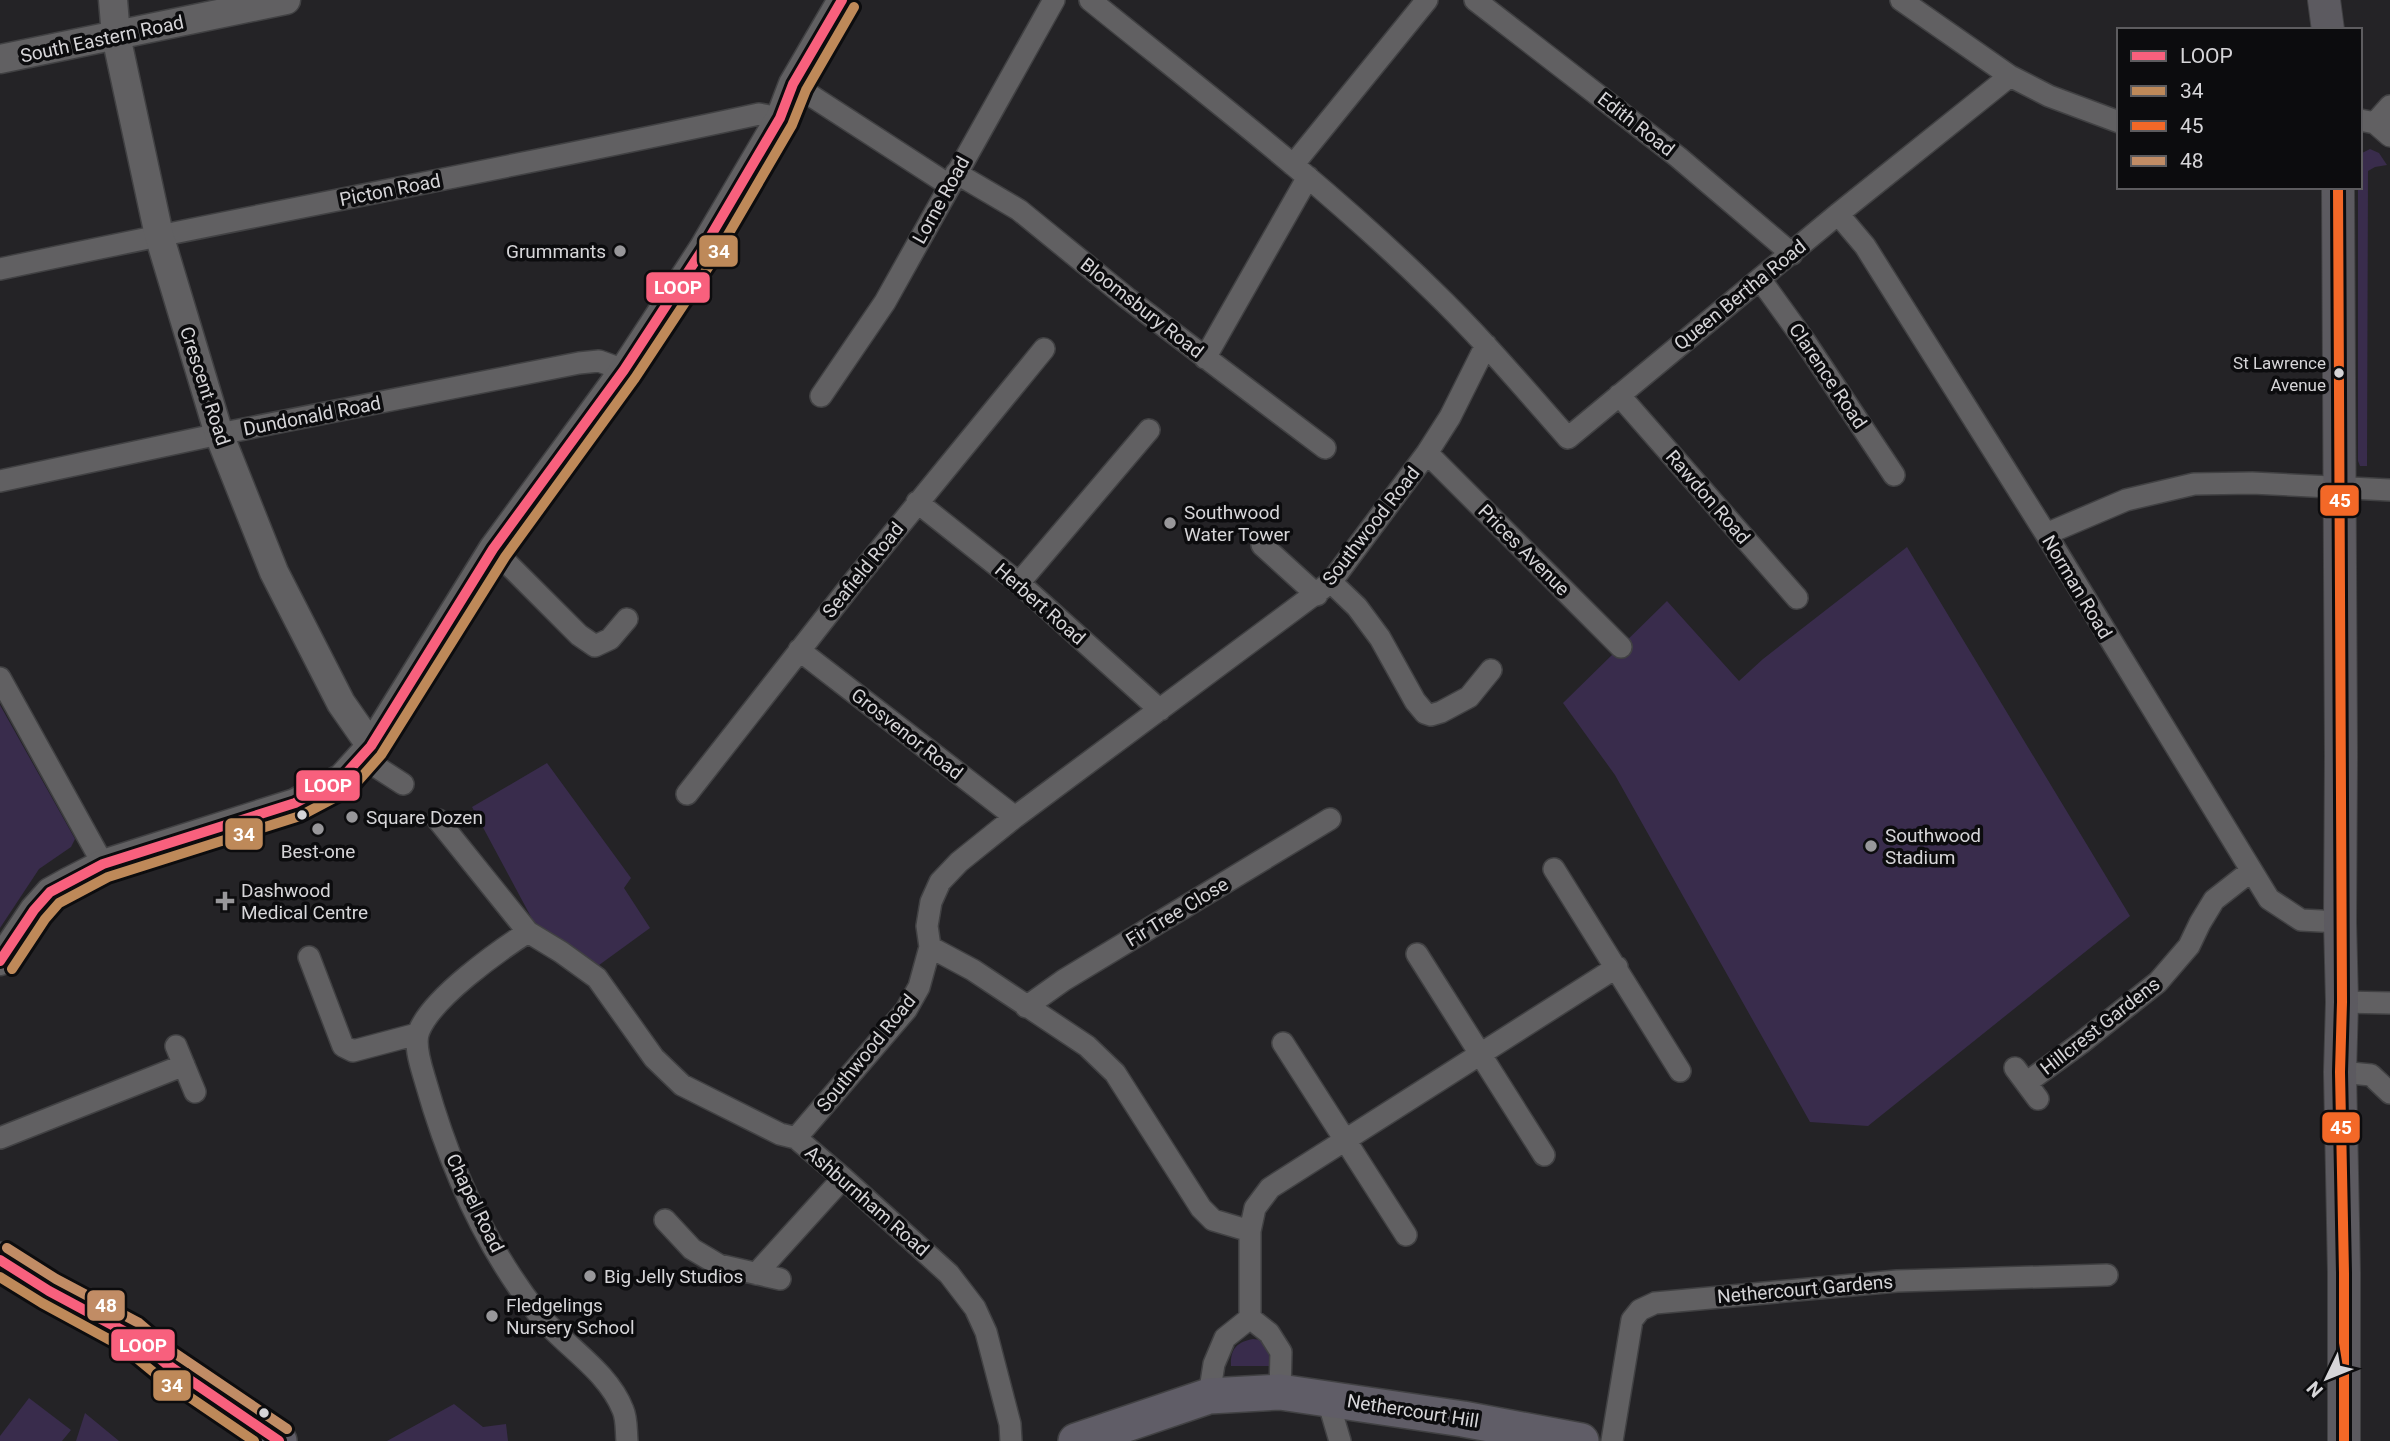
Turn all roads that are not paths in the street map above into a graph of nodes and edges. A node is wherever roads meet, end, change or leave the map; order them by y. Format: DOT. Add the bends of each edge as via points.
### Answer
graph roads {
  1 [pos="113,0"];
  2 [pos="286,0"];
  3 [pos="842,0"];
  4 [pos="1054,0"];
  5 [pos="1090,0"];
  6 [pos="1427,0"];
  7 [pos="1475,0"];
  8 [pos="1901,0"];
  9 [pos="2324,0"];
  10 [pos="2329,28"];
  11 [pos="116,36"];
  12 [pos="0,59"];
  13 [pos="2010,76"];
  14 [pos="793,84"];
  15 [pos="2390,106"];
  16 [pos="780,118"];
  17 [pos="2117,121"];
  18 [pos="2375,127"];
  19 [pos="1301,171"];
  20 [pos="952,179"];
  21 [pos="2337,189"];
  22 [pos="1838,214"];
  23 [pos="159,235"];
  24 [pos="1792,254"];
  25 [pos="0,269"];
  26 [pos="1760,279"];
  27 [pos="1486,345"];
  28 [pos="1044,349"];
  29 [pos="1205,358"];
  30 [pos="624,370"];
  31 [pos="1619,395"];
  32 [pos="821,396"];
  33 [pos="1149,430"];
  34 [pos="219,434"];
  35 [pos="1325,448"];
  36 [pos="1427,453"];
  37 [pos="1894,475"];
  38 [pos="0,481"];
  39 [pos="2338,486"];
  40 [pos="2390,490"];
  41 [pos="917,502"];
  42 [pos="2046,534"];
  43 [pos="1262,545"];
  44 [pos="493,549"];
  45 [pos="1019,583"];
  46 [pos="1324,588"];
  47 [pos="1797,598"];
  48 [pos="627,619"];
  49 [pos="1621,647"];
  50 [pos="799,650"];
  51 [pos="1492,670"];
  52 [pos="0,678"];
  53 [pos="1160,710"];
  54 [pos="1432,715"];
  55 [pos="1412,726"];
  56 [pos="366,752"];
  57 [pos="403,784"];
  58 [pos="687,794"];
  59 [pos="1015,817"];
  60 [pos="1330,819"];
  61 [pos="438,820"];
  62 [pos="103,864"];
  63 [pos="1554,869"];
  64 [pos="2251,872"];
  65 [pos="2340,922"];
  66 [pos="528,932"];
  67 [pos="930,947"];
  68 [pos="1417,954"];
  69 [pos="309,957"];
  70 [pos="0,961"];
  71 [pos="1617,967"];
  72 [pos="2342,1002"];
  73 [pos="2390,1003"];
  74 [pos="1026,1007"];
  75 [pos="417,1034"];
  76 [pos="1283,1043"];
  77 [pos="1480,1055"];
  78 [pos="1680,1071"];
  79 [pos="2340,1072"];
  80 [pos="2026,1083"];
  81 [pos="195,1092"];
  82 [pos="2390,1093"];
  83 [pos="0,1138"];
  84 [pos="796,1138"];
  85 [pos="1345,1140"];
  86 [pos="1544,1155"];
  87 [pos="844,1178"];
  88 [pos="665,1220"];
  89 [pos="1250,1231"];
  90 [pos="1406,1235"];
  91 [pos="0,1260"];
  92 [pos="756,1274"];
  93 [pos="2107,1275"];
  94 [pos="780,1279"];
  95 [pos="1250,1318"];
  96 [pos="1280,1392"];
  97 [pos="1209,1396"];
  98 [pos="1327,1397"];
  99 [pos="279,1441"];
  100 [pos="627,1441"];
  101 [pos="1011,1441"];
  102 [pos="1076,1441"];
  103 [pos="1340,1441"];
  104 [pos="1581,1441"];
  105 [pos="1612,1441"];
  106 [pos="2344,1441"];
  1 -- 11 [label="street, Crescent Road"];
  2 -- 11 [label="street, South Eastern Road"];
  3 -- 14 [label="street"];
  4 -- 20 [label="street, Lorne Road"];
  5 -- 19 [label="street"];
  6 -- 19 [label="street"];
  7 -- 24 [label="street, Edith Road" via="1678,157"];
  8 -- 13 [label="street"];
  9 -- 10 [label="main road"];
  11 -- 12 [label="street, South Eastern Road"];
  11 -- 23 [label="street, Crescent Road"];
  13 -- 17 [label="street"];
  13 -- 22 [label="street, Queen Bertha Road"];
  14 -- 16 [label="street"];
  14 -- 20 [label="street, Bloomsbury Road"];
  15 -- 18 [label="street"];
  16 -- 23 [label="street, Picton Road" via="759,114"];
  16 -- 30 [label="street"];
  19 -- 27 [label="street" via="1431,288"];
  19 -- 29 [label="street"];
  20 -- 29 [label="street, Bloomsbury Road" via="1018,210"];
  20 -- 32 [label="street, Lorne Road" via="885,302"];
  21 -- 39 [label="main road"];
  22 -- 24 [label="street, Queen Bertha Road"];
  22 -- 42 [label="street, Norman Road" via="1865,246"];
  23 -- 25 [label="street, Picton Road"];
  23 -- 34 [label="street, Crescent Road"];
  24 -- 26 [label="street, Queen Bertha Road"];
  26 -- 31 [label="street, Queen Bertha Road"];
  26 -- 37 [label="street, Clarence Road"];
  27 -- 31 [label="street, Queen Bertha Road" via="1568,438"];
  27 -- 36 [label="street, Southwood Road"];
  28 -- 41 [label="street, Seafield Road"];
  29 -- 35 [label="street, Bloomsbury Road"];
  30 -- 34 [label="street, Dundonald Road" via="599,361 579,363"];
  30 -- 44 [label="street"];
  31 -- 47 [label="street, Rawdon Road"];
  33 -- 45 [label="street"];
  34 -- 38 [label="street, Dundonald Road"];
  34 -- 56 [label="street, Crescent Road" via="274,572"];
  36 -- 46 [label="street, Southwood Road"];
  36 -- 49 [label="street, Prices Avenue"];
  39 -- 40 [label="street"];
  39 -- 42 [label="street" via="2194,484 2126,500"];
  39 -- 65 [label="main road"];
  41 -- 45 [label="street, Herbert Road"];
  41 -- 50 [label="street, Seafield Road"];
  42 -- 64 [label="street, Norman Road"];
  43 -- 46 [label="street"];
  44 -- 48 [label="street" via="595,646 610,639"];
  44 -- 56 [label="street"];
  45 -- 53 [label="street, Herbert Road"];
  46 -- 53 [label="street, Southwood Road"];
  46 -- 54 [label="street" via="1357,607 1415,701"];
  50 -- 58 [label="street, Seafield Road"];
  50 -- 59 [label="street, Grosvenor Road"];
  51 -- 54 [label="street" via="1469,697"];
  52 -- 62 [label="street"];
  53 -- 59 [label="street, Southwood Road"];
  54 -- 55 [label="street"];
  56 -- 57 [label="street"];
  56 -- 62 [label="street" via="342,778 295,803"];
  59 -- 67 [label="street, Southwood Road" via="940,882 927,926"];
  60 -- 74 [label="street, Fir Tree Close"];
  61 -- 66 [label="street, Ashburnham Road"];
  62 -- 70 [label="street" via="50,892"];
  63 -- 71 [label="street"];
  64 -- 65 [label="street, Norman Road" via="2269,899 2301,920"];
  64 -- 80 [label="street, Hillcrest Gardens" via="2214,900 2189,946 2158,982"];
  65 -- 72 [label="main road"];
  66 -- 75 [label="street" via="443,999"];
  66 -- 84 [label="street, Ashburnham Road" via="597,978 654,1058 682,1085"];
  67 -- 74 [label="street"];
  67 -- 84 [label="street, Southwood Road" via="919,987 906,1010"];
  68 -- 77 [label="street"];
  69 -- 75 [label="street" via="343,1046 353,1051"];
  71 -- 77 [label="street"];
  71 -- 78 [label="street"];
  72 -- 73 [label="street"];
  72 -- 79 [label="main road"];
  74 -- 89 [label="street" via="1087,1046 1115,1073 1201,1208 1213,1220"];
  75 -- 100 [label="street, Chapel Road" via="420,1062 458,1179 535,1310 611,1386 624,1412"];
  76 -- 85 [label="street"];
  77 -- 85 [label="street"];
  77 -- 86 [label="street"];
  79 -- 82 [label="street" via="2371,1075"];
  79 -- 106 [label="main road"];
  81 -- 83 [label="street" via="180,1056"];
  84 -- 87 [label="street, Ashburnham Road"];
  85 -- 89 [label="street" via="1270,1188 1255,1208"];
  85 -- 90 [label="street"];
  87 -- 92 [label="street"];
  87 -- 101 [label="street, Ashburnham Road" via="949,1274 975,1308 986,1332"];
  88 -- 92 [label="street" via="701,1255 719,1265"];
  89 -- 95 [label="street"];
  91 -- 99 [label="main road" via="131,1335"];
  92 -- 94 [label="street"];
  93 -- 105 [label="street, Nethercourt Gardens" via="1896,1281 1655,1303 1640,1310 1633,1320"];
  95 -- 96 [label="street" via="1269,1333 1281,1352"];
  95 -- 97 [label="street" via="1225,1338 1214,1364"];
  96 -- 97 [label="main road, Nethercourt Hill"];
  96 -- 98 [label="main road, Nethercourt Hill"];
  97 -- 102 [label="main road, Nethercourt Hill"];
  98 -- 103 [label="street"];
  98 -- 104 [label="main road, Nethercourt Hill"];
}
